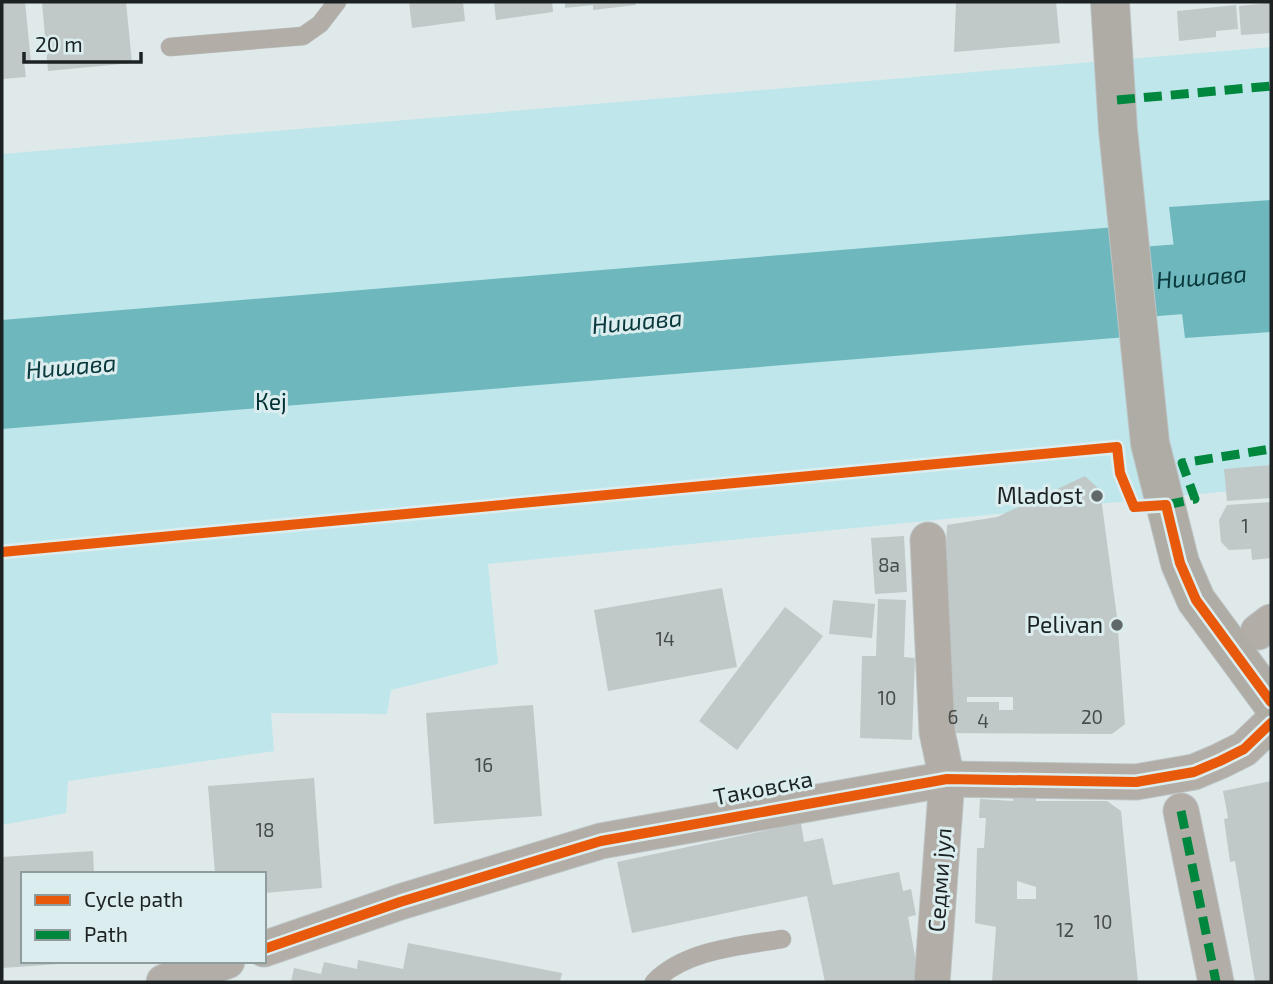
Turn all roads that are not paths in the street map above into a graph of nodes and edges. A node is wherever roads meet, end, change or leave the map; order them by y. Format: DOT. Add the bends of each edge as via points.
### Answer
graph roads {
  1 [pos="337,2"];
  2 [pos="1110,2"];
  3 [pos="170,47"];
  4 [pos="928,540"];
  5 [pos="1271,702"];
  6 [pos="1271,723"];
  7 [pos="947,779"];
  8 [pos="1181,811"];
  9 [pos="782,939"];
  10 [pos="266,948"];
  11 [pos="221,963"];
  12 [pos="164,982"];
  13 [pos="654,982"];
  14 [pos="932,982"];
  15 [pos="1216,982"];
  1 -- 3 [label="lane" via="320,24 303,36"];
  2 -- 5 [label="main road" via="1118,130 1150,443 1180,563 1196,600"];
  4 -- 7 [label="street, Седми јул" via="937,732"];
  6 -- 7 [label="street, Таковска" via="1244,749 1194,772 1136,782"];
  7 -- 10 [label="street, Таковска" via="601,841"];
  7 -- 14 [label="street, Седми јул"];
  8 -- 15 [label="street"];
  9 -- 13 [label="lane" via="685,960"];
  11 -- 12 [label="street"];
}
